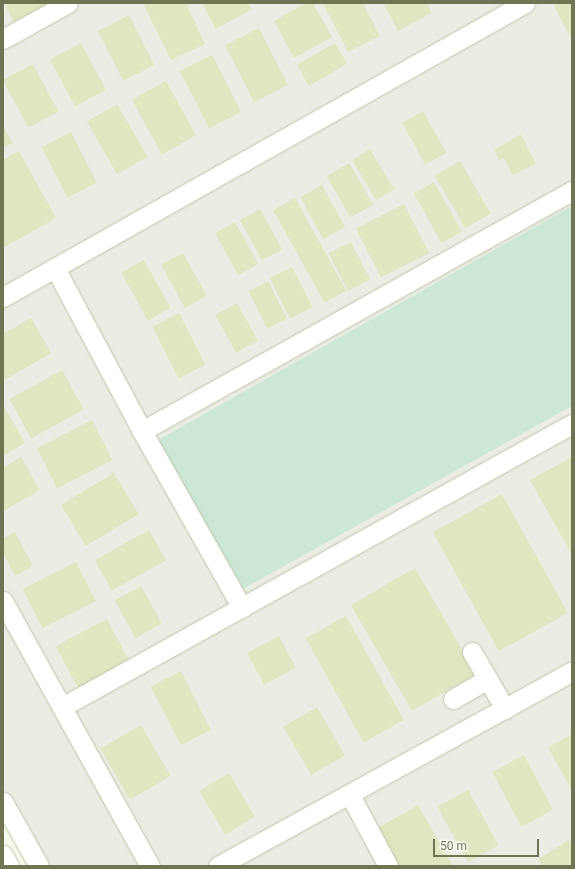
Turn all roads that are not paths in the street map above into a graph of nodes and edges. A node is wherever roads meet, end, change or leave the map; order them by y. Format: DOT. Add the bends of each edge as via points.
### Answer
graph roads {
  1 [pos="68,3"];
  2 [pos="520,4"];
  3 [pos="3,39"];
  4 [pos="572,191"];
  5 [pos="55,268"];
  6 [pos="3,297"];
  7 [pos="572,424"];
  8 [pos="142,431"];
  9 [pos="3,601"];
  10 [pos="242,608"];
  11 [pos="472,652"];
  12 [pos="572,671"];
  13 [pos="487,679"];
  14 [pos="453,699"];
  15 [pos="62,707"];
  16 [pos="505,708"];
  17 [pos="350,795"];
  18 [pos="3,802"];
  19 [pos="3,855"];
  20 [pos="9,866"];
  21 [pos="39,866"];
  22 [pos="150,866"];
  23 [pos="218,866"];
  24 [pos="388,866"];
  1 -- 3 [label="street"];
  2 -- 5 [label="street"];
  4 -- 8 [label="street"];
  5 -- 6 [label="street"];
  5 -- 8 [label="street"];
  7 -- 10 [label="street"];
  8 -- 10 [label="street"];
  9 -- 15 [label="street"];
  10 -- 15 [label="street"];
  11 -- 13 [label="street"];
  12 -- 16 [label="street"];
  13 -- 14 [label="street"];
  13 -- 16 [label="street"];
  15 -- 22 [label="street"];
  16 -- 17 [label="street"];
  17 -- 23 [label="street"];
  17 -- 24 [label="street"];
  18 -- 21 [label="street"];
  19 -- 20 [label="street"];
}
